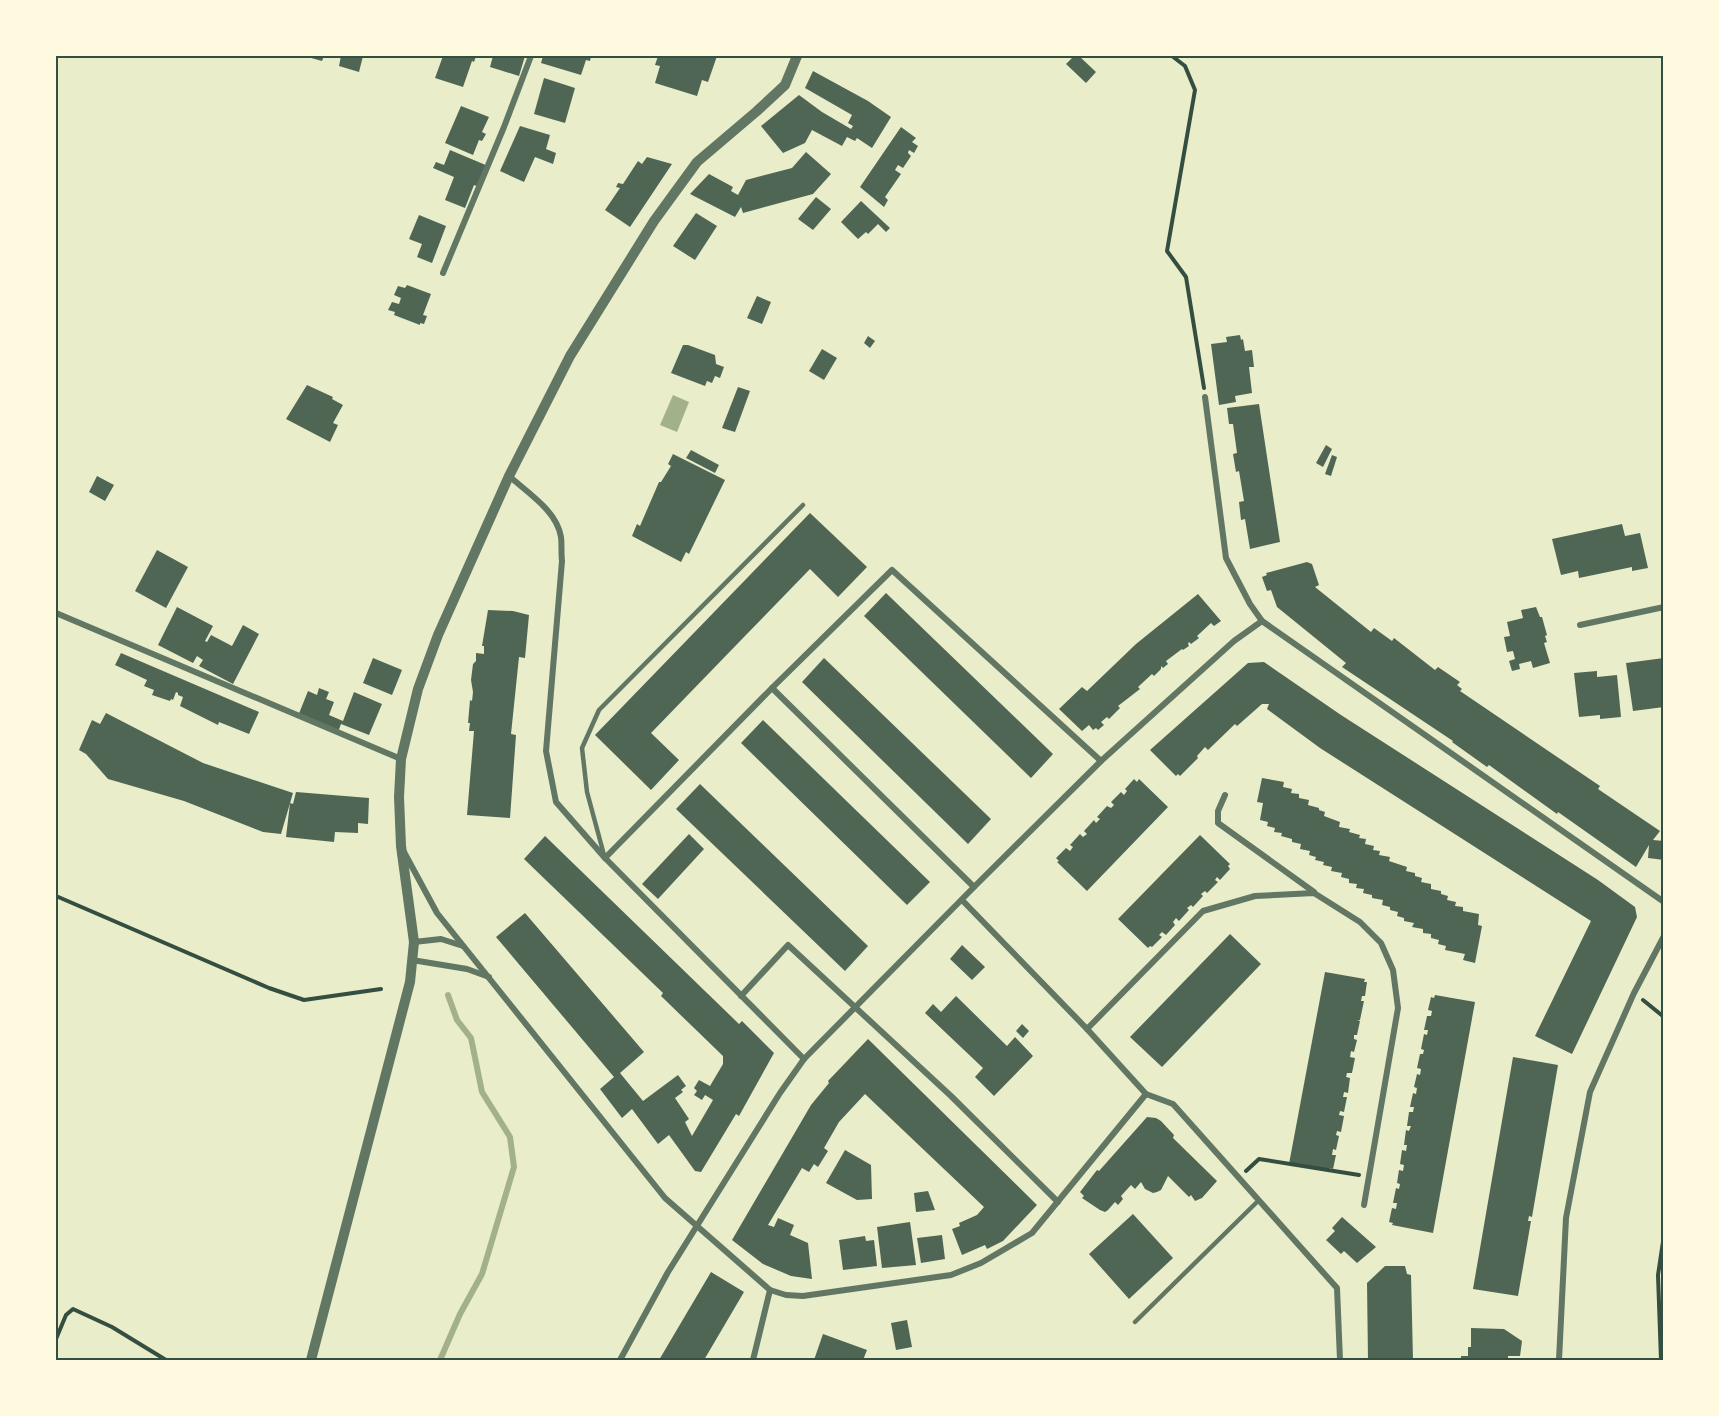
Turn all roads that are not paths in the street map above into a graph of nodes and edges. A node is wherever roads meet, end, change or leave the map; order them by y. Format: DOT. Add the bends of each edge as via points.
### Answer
graph roads {
  1 [pos="531,56"];
  2 [pos="796,56"];
  3 [pos="443,273"];
  4 [pos="1205,397"];
  5 [pos="509,476"];
  6 [pos="802,505"];
  7 [pos="1664,607"];
  8 [pos="56,613"];
  9 [pos="1262,621"];
  10 [pos="1580,626"];
  11 [pos="772,688"];
  12 [pos="401,759"];
  13 [pos="1101,761"];
  14 [pos="1225,795"];
  15 [pos="402,846"];
  16 [pos="605,858"];
  17 [pos="974,887"];
  18 [pos="1314,893"];
  19 [pos="962,900"];
  20 [pos="1664,902"];
  21 [pos="1664,936"];
  22 [pos="414,942"];
  23 [pos="466,948"];
  24 [pos="412,960"];
  25 [pos="489,978"];
  26 [pos="741,996"];
  27 [pos="856,1008"];
  28 [pos="1087,1029"];
  29 [pos="804,1059"];
  30 [pos="1146,1094"];
  31 [pos="1258,1201"];
  32 [pos="1058,1202"];
  33 [pos="1364,1205"];
  34 [pos="697,1227"];
  35 [pos="770,1290"];
  36 [pos="1135,1322"];
  37 [pos="310,1360"];
  38 [pos="620,1360"];
  39 [pos="753,1360"];
  40 [pos="1340,1360"];
  41 [pos="1559,1360"];
  1 -- 3 [label="street"];
  2 -- 5 [label="street" via="785,85 697,162 654,221 570,356"];
  4 -- 9 [label="street" via="1226,558"];
  5 -- 12 [label="street" via="438,635 418,689"];
  5 -- 16 [label="street" via="548,511 560,536 562,561 546,751 556,802"];
  6 -- 16 [label="lane" via="599,710 582,748 587,792"];
  7 -- 10 [label="street"];
  8 -- 12 [label="street"];
  9 -- 13 [label="street" via="1234,641"];
  9 -- 20 [label="street"];
  11 -- 13 [label="street" via="892,570"];
  11 -- 16 [label="street"];
  11 -- 17 [label="street"];
  12 -- 15 [label="street"];
  13 -- 17 [label="street"];
  14 -- 18 [label="street" via="1218,823"];
  15 -- 22 [label="street"];
  15 -- 23 [label="street" via="437,912"];
  16 -- 26 [label="street"];
  17 -- 19 [label="street"];
  18 -- 28 [label="street" via="1255,896 1203,911"];
  18 -- 33 [label="street" via="1360,922 1381,944 1393,970 1398,1008"];
  19 -- 27 [label="street"];
  19 -- 28 [label="street"];
  21 -- 41 [label="street" via="1590,1092 1566,1218"];
  22 -- 23 [label="street" via="441,939"];
  22 -- 24 [label="street"];
  23 -- 25 [label="street"];
  24 -- 25 [label="street" via="467,969"];
  24 -- 37 [label="street" via="410,982"];
  25 -- 34 [label="street" via="665,1198"];
  26 -- 27 [label="street" via="788,945"];
  26 -- 29 [label="street"];
  27 -- 29 [label="street"];
  27 -- 32 [label="street"];
  28 -- 30 [label="street"];
  29 -- 34 [label="street"];
  30 -- 31 [label="street" via="1173,1104"];
  30 -- 32 [label="street"];
  31 -- 36 [label="lane"];
  31 -- 40 [label="street" via="1337,1288"];
  32 -- 35 [label="street" via="1032,1233 981,1263 951,1275 803,1296"];
  34 -- 35 [label="street"];
  34 -- 38 [label="street"];
  35 -- 39 [label="street"];
}
